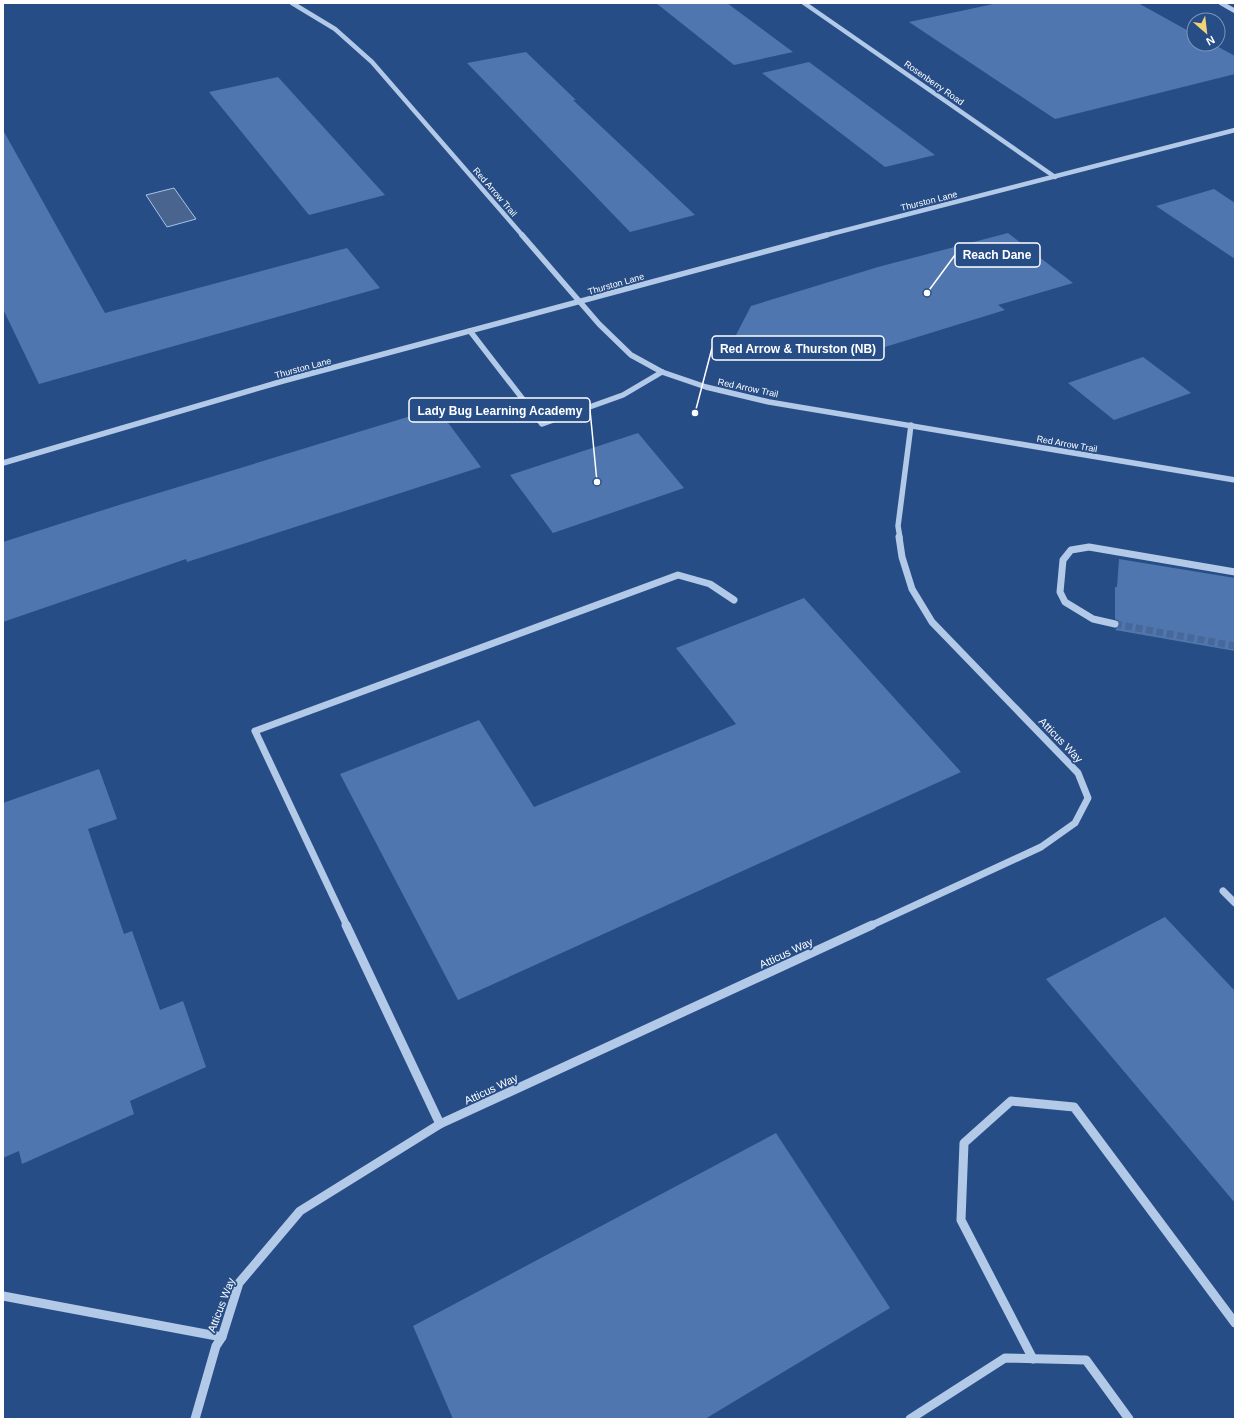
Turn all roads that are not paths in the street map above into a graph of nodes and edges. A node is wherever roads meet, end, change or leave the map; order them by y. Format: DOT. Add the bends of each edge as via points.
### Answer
graph roads {
  1 [pos="292,3"];
  2 [pos="804,3"];
  3 [pos="1221,3"];
  4 [pos="1235,11"];
  5 [pos="1235,130"];
  6 [pos="1055,177"];
  7 [pos="580,302"];
  8 [pos="470,331"];
  9 [pos="662,372"];
  10 [pos="911,425"];
  11 [pos="3,463"];
  12 [pos="1235,480"];
  13 [pos="1235,572"];
  14 [pos="734,600"];
  15 [pos="1115,624"];
  16 [pos="1223,891"];
  17 [pos="1235,903"];
  18 [pos="440,1124"];
  19 [pos="3,1296"];
  20 [pos="1235,1323"];
  21 [pos="222,1337"];
  22 [pos="1033,1359"];
  23 [pos="195,1419"];
  24 [pos="910,1419"];
  25 [pos="1129,1419"];
  1 -- 7 [label="street, Red Arrow Trail" via="340,31 372,62"];
  2 -- 6 [label="street, Rosenberry Road"];
  3 -- 4 [label="street"];
  5 -- 6 [label="street, Thurston Lane"];
  6 -- 7 [label="street, Thurston Lane"];
  7 -- 8 [label="street, Thurston Lane"];
  7 -- 9 [label="street, Red Arrow Trail" via="598,324 631,355"];
  8 -- 9 [label="street" via="542,424 623,395"];
  8 -- 11 [label="street, Thurston Lane" via="283,381"];
  9 -- 10 [label="street, Red Arrow Trail" via="706,387 769,402"];
  10 -- 12 [label="street, Red Arrow Trail"];
  10 -- 18 [label="street, Atticus Way" via="898,526 902,557 912,589 932,622 1078,773 1088,798 1075,823 1041,847"];
  13 -- 15 [label="street" via="1089,547 1071,550 1063,560 1060,592 1065,602 1093,619"];
  14 -- 18 [label="street" via="710,584 678,575 255,731"];
  16 -- 17 [label="street"];
  18 -- 21 [label="street, Atticus Way" via="300,1211 239,1283"];
  19 -- 21 [label="street"];
  20 -- 22 [label="street" via="1074,1107 1011,1101 964,1143 961,1220"];
  21 -- 23 [label="street, Atticus Way" via="216,1346"];
  22 -- 24 [label="street" via="1005,1358"];
  22 -- 25 [label="street" via="1086,1360"];
}
